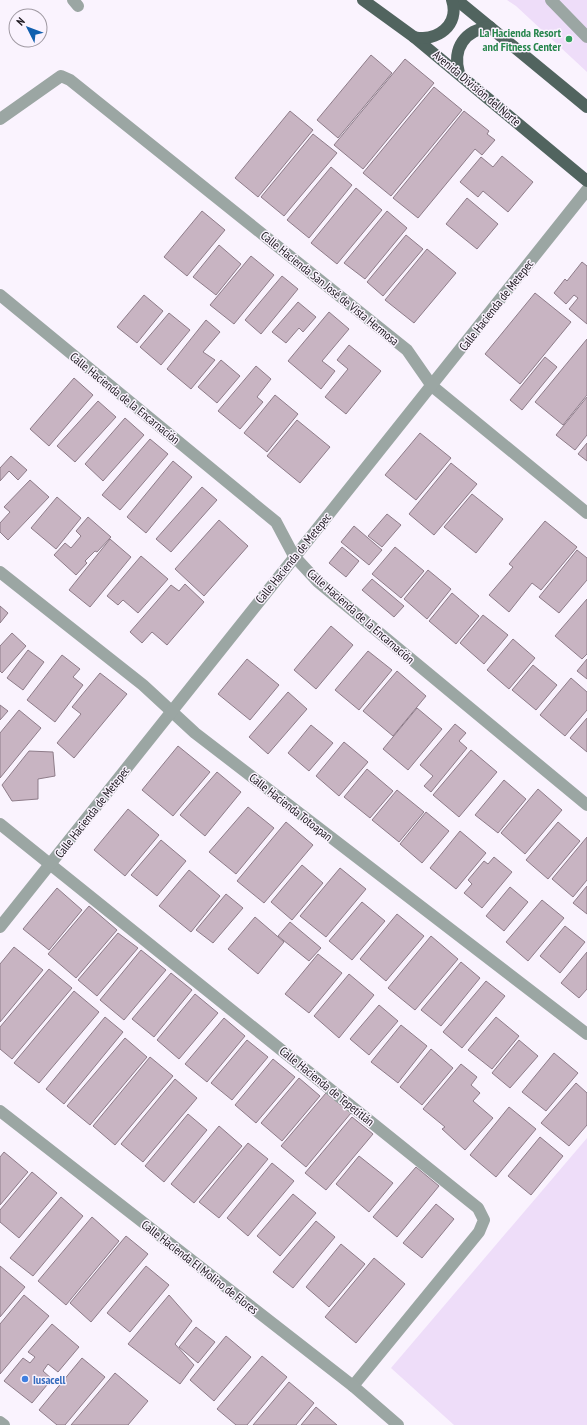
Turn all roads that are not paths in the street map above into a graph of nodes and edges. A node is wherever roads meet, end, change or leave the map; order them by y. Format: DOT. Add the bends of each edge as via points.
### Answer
graph roads {
  1 [pos="363,0"];
  2 [pos="452,0"];
  3 [pos="457,0"];
  4 [pos="551,0"];
  5 [pos="490,27"];
  6 [pos="414,37"];
  7 [pos="587,37"];
  8 [pos="458,72"];
  9 [pos="587,107"];
  10 [pos="0,120"];
  11 [pos="587,181"];
  12 [pos="587,190"];
  13 [pos="0,295"];
  14 [pos="432,386"];
  15 [pos="587,513"];
  16 [pos="294,556"];
  17 [pos="0,572"];
  18 [pos="171,712"];
  19 [pos="587,805"];
  20 [pos="0,824"];
  21 [pos="51,864"];
  22 [pos="0,927"];
  23 [pos="587,1034"];
  24 [pos="0,1111"];
  25 [pos="353,1386"];
  26 [pos="0,1422"];
  27 [pos="4,1425"];
  28 [pos="398,1425"];
  1 -- 6 [label="main road, Avenida División del Norte"];
  2 -- 6 [label="main road" via="454,13 446,29 432,38"];
  3 -- 5 [label="main road"];
  4 -- 7 [label="street"];
  5 -- 8 [label="main road" via="473,31 460,45 456,54"];
  5 -- 9 [label="main road"];
  6 -- 8 [label="main road, Avenida División del Norte"];
  8 -- 11 [label="main road, Avenida División del Norte"];
  10 -- 14 [label="street, Calle Hacienda San José de Vista Hermosa" via="61,76 70,80 407,350"];
  12 -- 14 [label="street, Calle Hacienda de Metepec"];
  13 -- 16 [label="street, Calle Hacienda de la Encarnación" via="276,522"];
  14 -- 15 [label="street, Calle Hacienda San José de Vista Hermosa"];
  14 -- 16 [label="street, Calle Hacienda de Metepec"];
  16 -- 18 [label="street, Calle Hacienda de Metepec"];
  16 -- 19 [label="street, Calle Hacienda de la Encarnación" via="318,582"];
  17 -- 18 [label="street, Calle Hacienda Totoapan" via="143,685"];
  18 -- 21 [label="street, Calle Hacienda de Metepec"];
  18 -- 23 [label="street, Calle Hacienda Totoapan"];
  20 -- 21 [label="street, Calle Hacienda de Tepetitlán"];
  21 -- 22 [label="street, Calle Hacienda de Metepec"];
  21 -- 25 [label="street, Calle Hacienda de Tepetitlán" via="478,1208 484,1220 479,1232"];
  24 -- 25 [label="street, Calle Hacienda El Molino de Flores"];
  25 -- 28 [label="street, Calle Hacienda El Molino de Flores"];
  26 -- 27 [label="street"];
}
